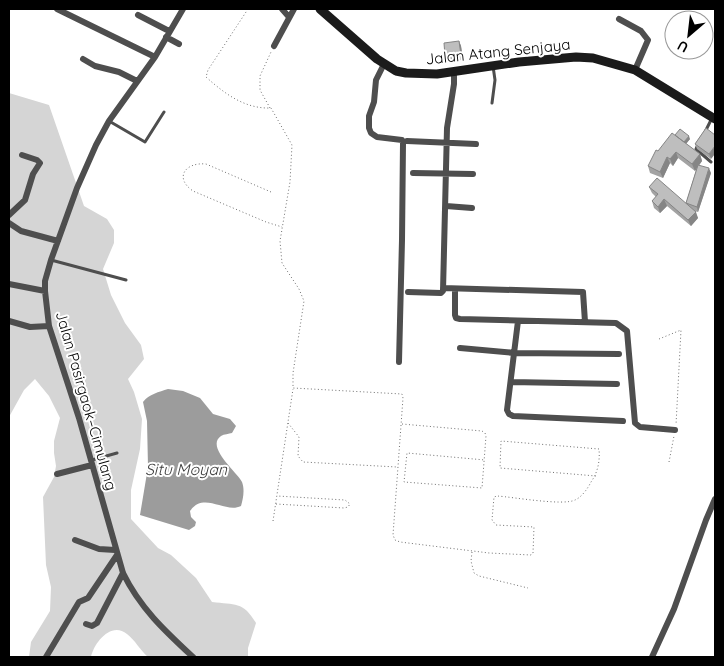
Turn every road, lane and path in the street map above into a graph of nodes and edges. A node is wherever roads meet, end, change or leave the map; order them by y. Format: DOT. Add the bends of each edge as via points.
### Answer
graph roads {
  1 [pos="57,9"];
  2 [pos="183,9"];
  3 [pos="248,9"];
  4 [pos="282,9"];
  5 [pos="294,9"];
  6 [pos="320,9"];
  7 [pos="138,15"];
  8 [pos="289,17"];
  9 [pos="619,19"];
  10 [pos="168,34"];
  11 [pos="179,44"];
  12 [pos="274,46"];
  13 [pos="155,56"];
  14 [pos="83,59"];
  15 [pos="382,68"];
  16 [pos="493,69"];
  17 [pos="636,70"];
  18 [pos="454,74"];
  19 [pos="137,81"];
  20 [pos="492,104"];
  21 [pos="271,108"];
  22 [pos="164,112"];
  23 [pos="714,118"];
  24 [pos="109,121"];
  25 [pos="704,132"];
  26 [pos="701,139"];
  27 [pos="408,141"];
  28 [pos="446,142"];
  29 [pos="476,144"];
  30 [pos="22,155"];
  31 [pos="711,162"];
  32 [pos="412,173"];
  33 [pos="446,174"];
  34 [pos="473,174"];
  35 [pos="271,192"];
  36 [pos="446,206"];
  37 [pos="472,208"];
  38 [pos="9,215"];
  39 [pos="9,223"];
  40 [pos="283,227"];
  41 [pos="58,241"];
  42 [pos="51,260"];
  43 [pos="126,280"];
  44 [pos="9,284"];
  45 [pos="443,288"];
  46 [pos="455,288"];
  47 [pos="45,291"];
  48 [pos="408,292"];
  49 [pos="9,321"];
  50 [pos="518,321"];
  51 [pos="586,322"];
  52 [pos="49,326"];
  53 [pos="660,339"];
  54 [pos="460,348"];
  55 [pos="515,352"];
  56 [pos="619,354"];
  57 [pos="399,362"];
  58 [pos="511,382"];
  59 [pos="617,384"];
  60 [pos="293,388"];
  61 [pos="623,421"];
  62 [pos="288,423"];
  63 [pos="401,424"];
  64 [pos="675,430"];
  65 [pos="117,453"];
  66 [pos="485,460"];
  67 [pos="669,462"];
  68 [pos="92,463"];
  69 [pos="398,467"];
  70 [pos="57,474"];
  71 [pos="596,476"];
  72 [pos="277,496"];
  73 [pos="715,499"];
  74 [pos="276,504"];
  75 [pos="273,521"];
  76 [pos="75,540"];
  77 [pos="472,551"];
  78 [pos="116,552"];
  79 [pos="123,574"];
  80 [pos="528,588"];
  81 [pos="86,624"];
  82 [pos="46,657"];
  83 [pos="193,657"];
  84 [pos="652,657"];
  1 -- 13 [label="street"];
  2 -- 10 [label="street, Jalan Pasirgaok–Cimulang"];
  3 -- 21 [label="path" via="206,77 238,101 256,109"];
  4 -- 8 [label="street"];
  5 -- 8 [label="street"];
  6 -- 15 [label="main road, Jalan Atang Senjaya"];
  7 -- 10 [label="street"];
  8 -- 12 [label="street"];
  9 -- 17 [label="street" via="641,30 648,40"];
  10 -- 11 [label="street"];
  10 -- 13 [label="street, Jalan Pasirgaok–Cimulang"];
  12 -- 21 [label="path" via="260,76 260,90"];
  13 -- 19 [label="street, Jalan Pasirgaok–Cimulang"];
  14 -- 19 [label="street"];
  15 -- 18 [label="main road, Jalan Atang Senjaya" via="406,73"];
  15 -- 57 [label="street" via="368,116 369,128 377,137 402,140 403,143"];
  16 -- 17 [label="main road, Jalan Atang Senjaya" via="519,62 576,57 609,61"];
  16 -- 18 [label="main road, Jalan Atang Senjaya"];
  16 -- 20 [label="lane"];
  17 -- 23 [label="main road, Jalan Atang Senjaya"];
  18 -- 28 [label="street"];
  19 -- 24 [label="street, Jalan Pasirgaok–Cimulang"];
  21 -- 40 [label="path" via="292,145"];
  22 -- 24 [label="lane" via="145,142"];
  23 -- 25 [label="lane"];
  24 -- 41 [label="street, Jalan Pasirgaok–Cimulang" via="77,188"];
  26 -- 31 [label="lane" via="696,149"];
  27 -- 28 [label="street"];
  28 -- 29 [label="street"];
  28 -- 33 [label="street"];
  30 -- 38 [label="street" via="37,160 40,166 33,174 25,200"];
  32 -- 33 [label="street"];
  33 -- 34 [label="street"];
  33 -- 36 [label="street"];
  35 -- 40 [label="path" via="206,164 189,166 183,180 193,191"];
  36 -- 37 [label="street"];
  36 -- 45 [label="street"];
  39 -- 41 [label="street" via="21,231"];
  40 -- 60 [label="path" via="280,241 282,262 304,301"];
  41 -- 42 [label="street, Jalan Pasirgaok–Cimulang"];
  42 -- 43 [label="lane"];
  42 -- 47 [label="street, Jalan Pasirgaok–Cimulang"];
  44 -- 47 [label="street"];
  45 -- 46 [label="street"];
  45 -- 48 [label="street" via="442,293"];
  46 -- 50 [label="street" via="456,318"];
  46 -- 51 [label="street" via="583,292"];
  47 -- 52 [label="street, Jalan Pasirgaok–Cimulang"];
  49 -- 52 [label="street" via="30,327"];
  50 -- 51 [label="street"];
  50 -- 55 [label="street"];
  51 -- 64 [label="street" via="616,323 627,331 635,423 640,427"];
  52 -- 68 [label="street, Jalan Pasirgaok–Cimulang"];
  53 -- 64 [label="path" via="681,330"];
  54 -- 55 [label="street"];
  55 -- 56 [label="street"];
  55 -- 58 [label="street"];
  58 -- 59 [label="street"];
  58 -- 61 [label="street" via="507,410 513,416"];
  60 -- 62 [label="path"];
  60 -- 63 [label="path" via="402,394"];
  62 -- 69 [label="path" via="299,437 298,456 303,462"];
  62 -- 72 [label="path"];
  63 -- 66 [label="path" via="482,431 486,436"];
  63 -- 69 [label="path"];
  64 -- 67 [label="path"];
  65 -- 68 [label="lane"];
  66 -- 66 [label="path" via="482,488 404,482 407,453"];
  68 -- 70 [label="street"];
  68 -- 78 [label="street, Jalan Pasirgaok–Cimulang"];
  69 -- 77 [label="path" via="393,536 396,540"];
  71 -- 71 [label="path" via="599,448 501,441 500,468"];
  71 -- 77 [label="path" via="575,500 494,497 493,523 534,528 533,553"];
  72 -- 74 [label="path"];
  72 -- 74 [label="path" via="345,500 350,504 344,508"];
  73 -- 84 [label="street" via="674,609"];
  74 -- 75 [label="path"];
  76 -- 78 [label="street"];
  77 -- 80 [label="path" via="474,573 478,576"];
  78 -- 79 [label="street, Jalan Pasirgaok–Cimulang"];
  78 -- 82 [label="street" via="88,598 79,602"];
  79 -- 81 [label="street" via="97,623 92,626"];
  79 -- 83 [label="street, Jalan Pasirgaok–Cimulang" via="148,613"];
}
